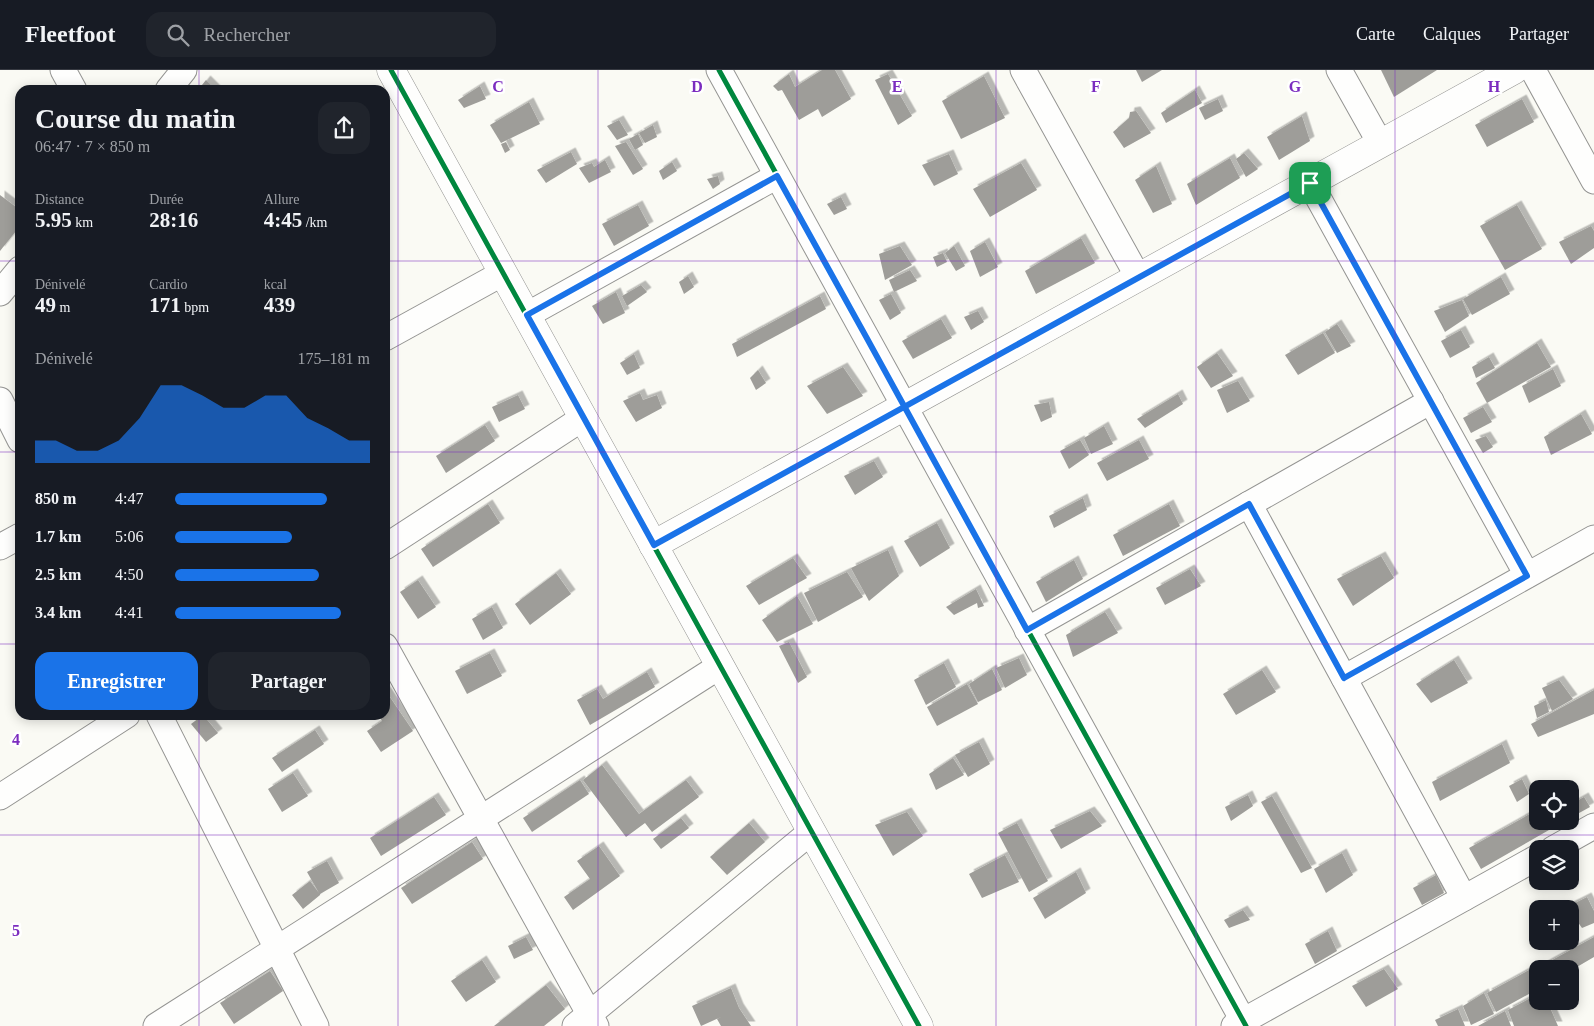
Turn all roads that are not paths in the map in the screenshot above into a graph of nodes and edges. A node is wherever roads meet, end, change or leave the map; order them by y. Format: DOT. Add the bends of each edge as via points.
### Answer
graph roads {
  1 [pos="63,70"];
  2 [pos="184,70"];
  3 [pos="391,70"];
  4 [pos="718,70"];
  5 [pos="1023,70"];
  6 [pos="1339,70"];
  7 [pos="1514,70"];
  8 [pos="1533,70"];
  9 [pos="71,85"];
  10 [pos="172,85"];
  11 [pos="1380,143"];
  12 [pos="777,176"];
  13 [pos="1594,181"];
  14 [pos="1310,183"];
  15 [pos="503,273"];
  16 [pos="15,275"];
  17 [pos="1138,277"];
  18 [pos="0,293"];
  19 [pos="527,315"];
  20 [pos="390,335"];
  21 [pos="0,400"];
  22 [pos="1431,401"];
  23 [pos="904,406"];
  24 [pos="583,418"];
  25 [pos="15,430"];
  26 [pos="1249,504"];
  27 [pos="1594,538"];
  28 [pos="15,539"];
  29 [pos="390,544"];
  30 [pos="654,545"];
  31 [pos="0,547"];
  32 [pos="1527,576"];
  33 [pos="1027,630"];
  34 [pos="390,655"];
  35 [pos="720,666"];
  36 [pos="1344,678"];
  37 [pos="118,720"];
  38 [pos="162,720"];
  39 [pos="0,797"];
  40 [pos="481,818"];
  41 [pos="1594,826"];
  42 [pos="812,831"];
  43 [pos="1569,840"];
  44 [pos="1529,863"];
  45 [pos="1464,898"];
  46 [pos="277,949"];
  47 [pos="587,1022"];
  48 [pos="1241,1024"];
  49 [pos="156,1026"];
  50 [pos="316,1026"];
  51 [pos="919,1026"];
  1 -- 9 [label="street"];
  2 -- 10 [label="street"];
  3 -- 15 [label="street"];
  4 -- 12 [label="street"];
  5 -- 17 [label="street"];
  6 -- 11 [label="street"];
  7 -- 11 [label="street"];
  8 -- 13 [label="street"];
  11 -- 14 [label="street"];
  12 -- 19 [label="street"];
  12 -- 23 [label="street"];
  14 -- 17 [label="street"];
  14 -- 22 [label="street"];
  15 -- 19 [label="street"];
  15 -- 20 [label="street"];
  16 -- 18 [label="street"];
  17 -- 23 [label="street"];
  19 -- 24 [label="street"];
  21 -- 25 [label="street"];
  22 -- 26 [label="street"];
  22 -- 32 [label="street"];
  23 -- 30 [label="street"];
  23 -- 33 [label="street"];
  24 -- 29 [label="street"];
  24 -- 30 [label="street"];
  26 -- 33 [label="street"];
  26 -- 36 [label="street"];
  27 -- 32 [label="street"];
  28 -- 31 [label="street"];
  30 -- 35 [label="street"];
  32 -- 36 [label="street"];
  33 -- 48 [label="street"];
  34 -- 40 [label="street"];
  35 -- 40 [label="street"];
  35 -- 42 [label="street"];
  36 -- 45 [label="street"];
  37 -- 39 [label="street"];
  38 -- 46 [label="street"];
  40 -- 46 [label="street"];
  40 -- 47 [label="street"];
  41 -- 43 [label="street"];
  42 -- 47 [label="street"];
  42 -- 51 [label="street"];
  44 -- 45 [label="street"];
  45 -- 48 [label="street"];
  46 -- 49 [label="street"];
  46 -- 50 [label="street"];
}
